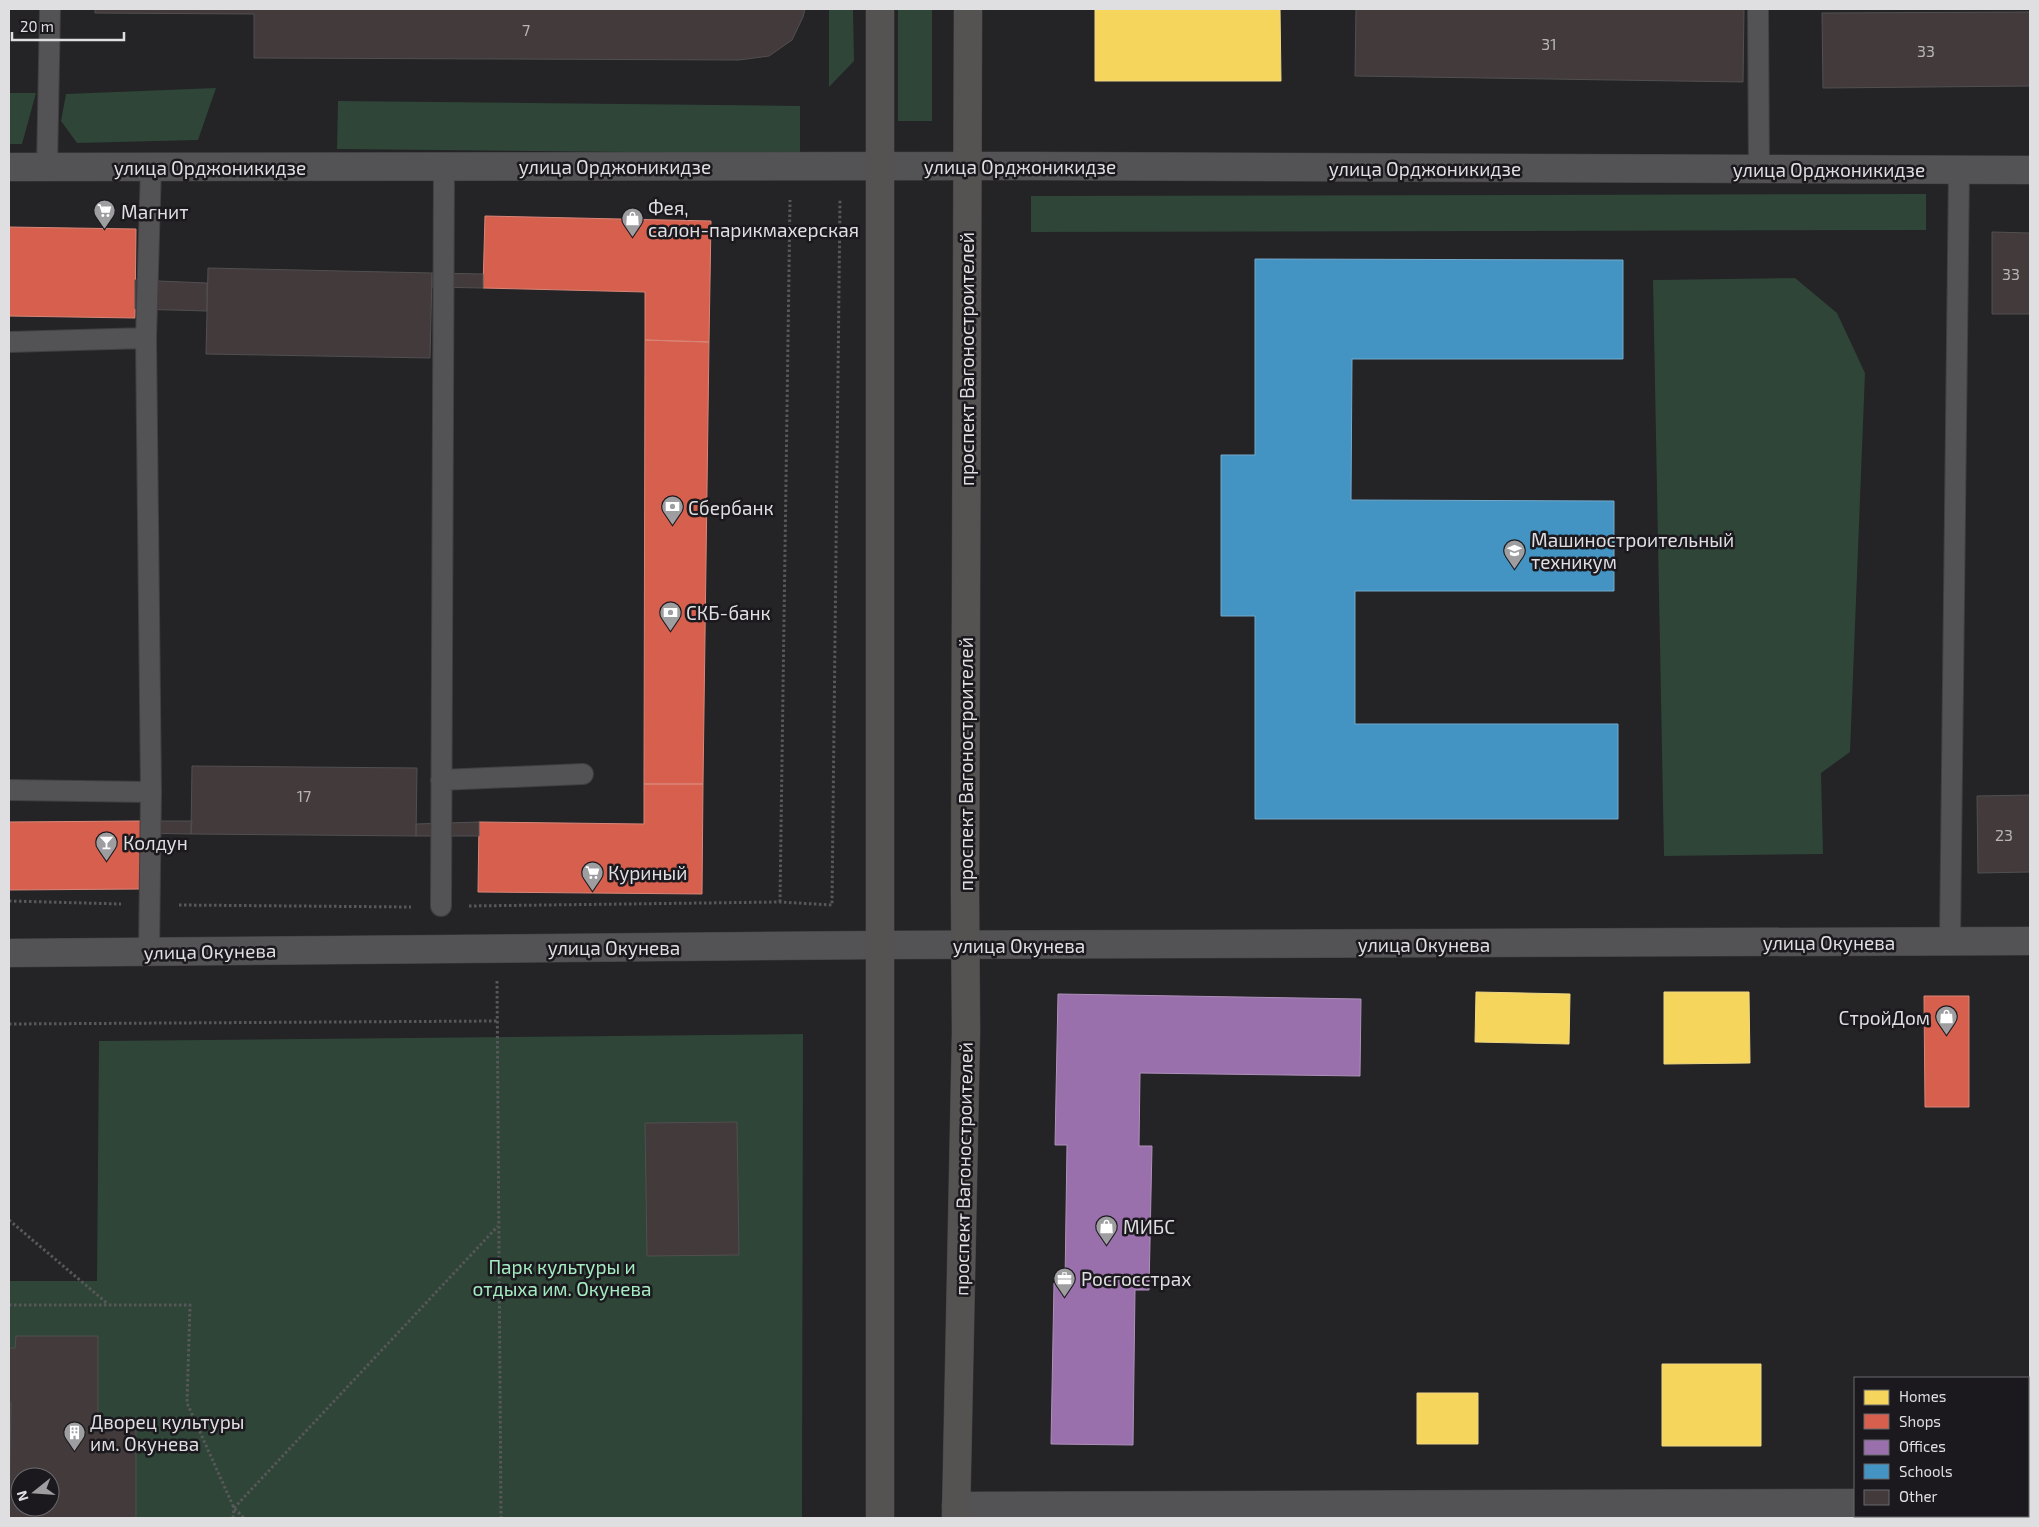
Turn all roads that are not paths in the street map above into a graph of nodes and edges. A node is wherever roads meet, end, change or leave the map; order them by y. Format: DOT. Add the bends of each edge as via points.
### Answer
graph roads {
  1 [pos="50,9"];
  2 [pos="880,9"];
  3 [pos="968,9"];
  4 [pos="1758,9"];
  5 [pos="444,166"];
  6 [pos="880,166"];
  7 [pos="967,166"];
  8 [pos="9,167"];
  9 [pos="47,167"];
  10 [pos="151,167"];
  11 [pos="1759,169"];
  12 [pos="1959,170"];
  13 [pos="2030,170"];
  14 [pos="146,338"];
  15 [pos="9,342"];
  16 [pos="583,774"];
  17 [pos="441,780"];
  18 [pos="9,790"];
  19 [pos="151,792"];
  20 [pos="441,906"];
  21 [pos="1950,941"];
  22 [pos="2030,941"];
  23 [pos="880,945"];
  24 [pos="966,946"];
  25 [pos="149,951"];
  26 [pos="9,953"];
  27 [pos="1854,1503"];
  28 [pos="1164,1511"];
  29 [pos="956,1512"];
  30 [pos="880,1518"];
  1 -- 9 [label="lane"];
  2 -- 6 [label="main road"];
  3 -- 7 [label="main road, проспект Вагоностроителей"];
  4 -- 11 [label="lane"];
  5 -- 6 [label="street, улица Орджоникидзе"];
  5 -- 10 [label="street, улица Орджоникидзе"];
  5 -- 17 [label="lane"];
  6 -- 7 [label="street, улица Орджоникидзе"];
  6 -- 23 [label="main road"];
  7 -- 11 [label="street, улица Орджоникидзе"];
  7 -- 24 [label="main road, проспект Вагоностроителей"];
  8 -- 9 [label="street, улица Орджоникидзе"];
  9 -- 10 [label="street, улица Орджоникидзе"];
  10 -- 14 [label="lane"];
  11 -- 12 [label="street, улица Орджоникидзе"];
  12 -- 13 [label="street, улица Орджоникидзе"];
  12 -- 21 [label="lane"];
  14 -- 15 [label="lane"];
  14 -- 19 [label="lane"];
  16 -- 17 [label="lane"];
  17 -- 20 [label="lane"];
  18 -- 19 [label="lane"];
  19 -- 25 [label="lane"];
  21 -- 22 [label="street, улица Окунева"];
  21 -- 24 [label="street, улица Окунева"];
  23 -- 24 [label="street, улица Окунева"];
  23 -- 25 [label="street, улица Окунева"];
  23 -- 30 [label="main road"];
  24 -- 29 [label="main road, проспект Вагоностроителей"];
  25 -- 26 [label="street, улица Окунева"];
  27 -- 28 [label="street"];
  28 -- 29 [label="street"];
}
